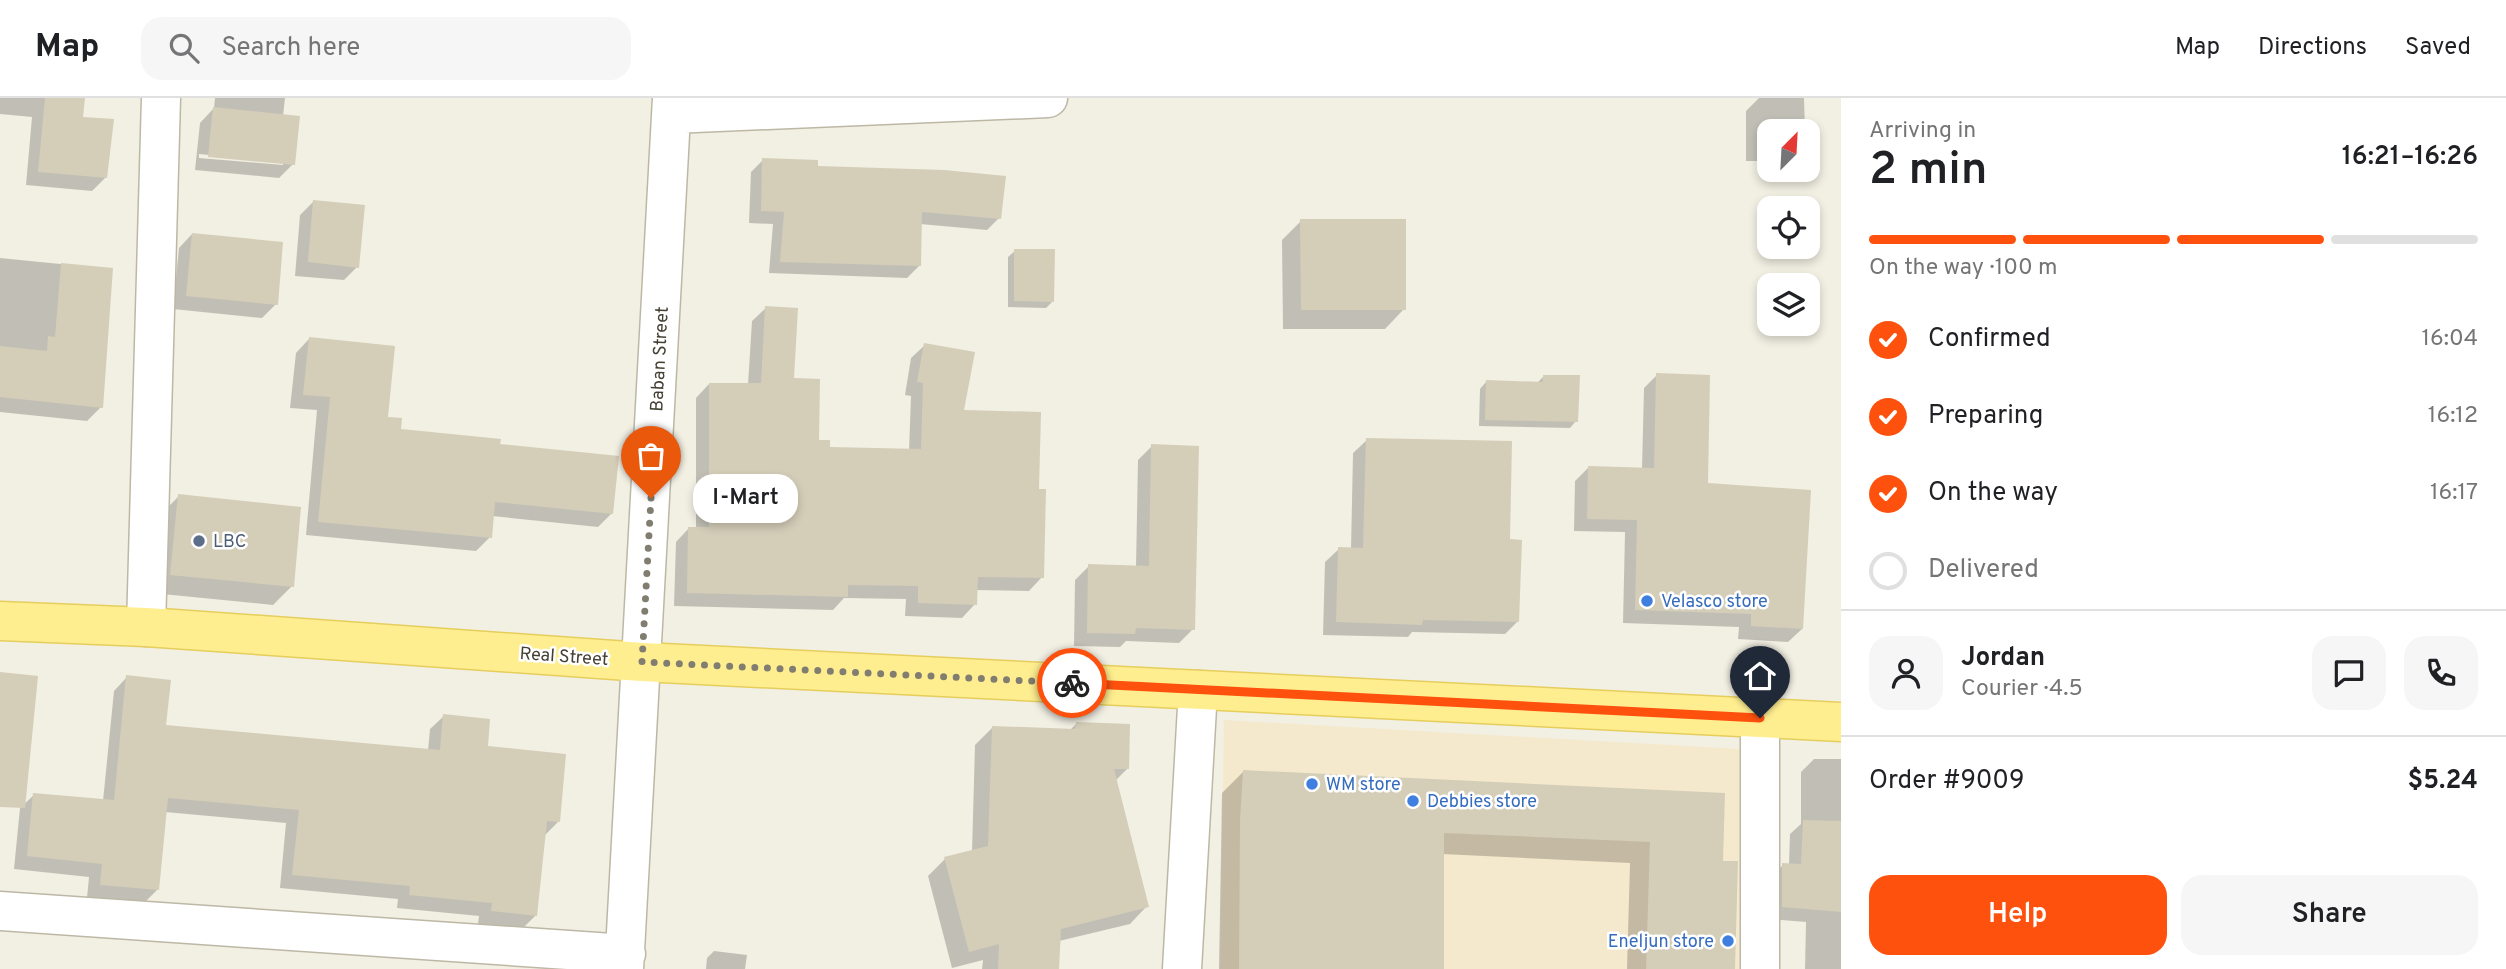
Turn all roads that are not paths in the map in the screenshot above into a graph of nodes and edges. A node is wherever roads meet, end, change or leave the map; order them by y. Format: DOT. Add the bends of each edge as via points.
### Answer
graph roads {
  1 [pos="161,98"];
  2 [pos="1048,98"];
  3 [pos="672,106"];
  4 [pos="0,621"];
  5 [pos="146,627"];
  6 [pos="642,662"];
  7 [pos="1198,690"];
  8 [pos="1760,718"];
  9 [pos="1841,722"];
  10 [pos="0,911"];
  11 [pos="625,962"];
  12 [pos="1182,969"];
  13 [pos="1760,969"];
  1 -- 5 [label="street"];
  2 -- 3 [label="street"];
  3 -- 6 [label="street, Baban Street"];
  4 -- 5 [label="main road, Real Street"];
  5 -- 6 [label="main road, Real Street"];
  6 -- 7 [label="main road, Real Street"];
  6 -- 11 [label="street, Baban Street"];
  7 -- 8 [label="main road, Real Street"];
  7 -- 12 [label="street"];
  8 -- 9 [label="main road, Real Street"];
  8 -- 13 [label="street"];
  10 -- 11 [label="street"];
}
